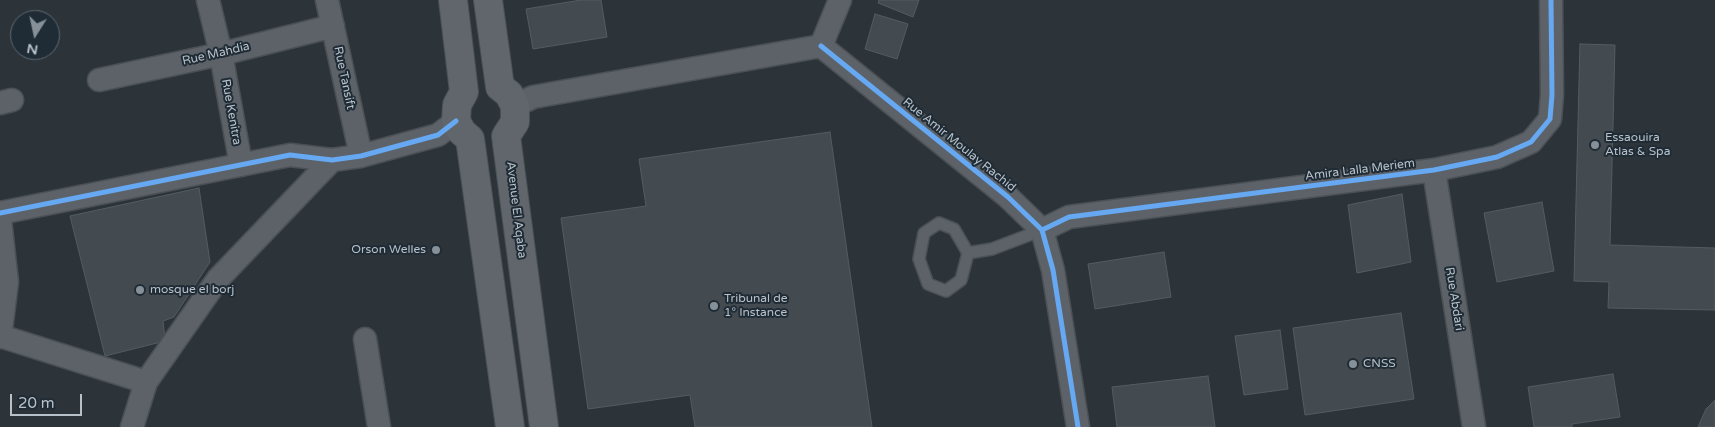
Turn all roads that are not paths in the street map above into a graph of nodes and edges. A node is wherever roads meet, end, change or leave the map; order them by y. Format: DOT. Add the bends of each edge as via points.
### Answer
graph roads {
  1 [pos="208,0"];
  2 [pos="327,0"];
  3 [pos="453,0"];
  4 [pos="488,0"];
  5 [pos="840,0"];
  6 [pos="1551,0"];
  7 [pos="333,26"];
  8 [pos="822,46"];
  9 [pos="221,54"];
  10 [pos="100,80"];
  11 [pos="464,92"];
  12 [pos="507,96"];
  13 [pos="463,130"];
  14 [pos="506,136"];
  15 [pos="361,156"];
  16 [pos="332,160"];
  17 [pos="241,165"];
  18 [pos="1434,170"];
  19 [pos="0,214"];
  20 [pos="0,220"];
  21 [pos="1042,230"];
  22 [pos="968,253"];
  23 [pos="0,336"];
  24 [pos="365,339"];
  25 [pos="146,382"];
  26 [pos="132,427"];
  27 [pos="379,427"];
  28 [pos="510,427"];
  29 [pos="544,427"];
  30 [pos="1078,427"];
  31 [pos="1474,427"];
  1 -- 9 [label="street, Rue Kenitra"];
  2 -- 7 [label="street, Rue Tansift"];
  3 -- 11 [label="main road"];
  4 -- 12 [label="main road, Avenue El Aqaba"];
  5 -- 8 [label="street"];
  6 -- 18 [label="street, Amira Lalla Meriem" via="1550,119 1531,142 1497,157"];
  7 -- 9 [label="street, Rue Mahdia"];
  7 -- 15 [label="street, Rue Tansift"];
  8 -- 12 [label="street" via="533,97"];
  8 -- 21 [label="street, Rue Amir Moulay Rachid" via="1008,197"];
  9 -- 10 [label="street, Rue Mahdia"];
  9 -- 17 [label="street, Rue Kenitra"];
  11 -- 12 [label="main road" via="476,84 487,83"];
  11 -- 13 [label="main road" via="457,105"];
  12 -- 14 [label="main road, Avenue El Aqaba" via="515,122"];
  13 -- 14 [label="main road" via="482,143 495,142"];
  13 -- 15 [label="street"];
  13 -- 28 [label="main road"];
  14 -- 29 [label="main road, Avenue El Aqaba"];
  15 -- 16 [label="street"];
  16 -- 17 [label="street" via="290,155"];
  16 -- 25 [label="street" via="218,279"];
  17 -- 19 [label="street"];
  18 -- 21 [label="street, Amira Lalla Meriem" via="1068,217"];
  18 -- 31 [label="street, Rue Abdari"];
  20 -- 23 [label="street" via="7,282"];
  21 -- 22 [label="lane" via="992,249"];
  21 -- 30 [label="street, Rue Amir Moulay Rachid" via="1054,270"];
  22 -- 22 [label="lane" via="954,229 939,223 924,233 919,259 928,284 946,291 961,280"];
  23 -- 25 [label="street"];
  24 -- 27 [label="street"];
  25 -- 26 [label="street"];
}
